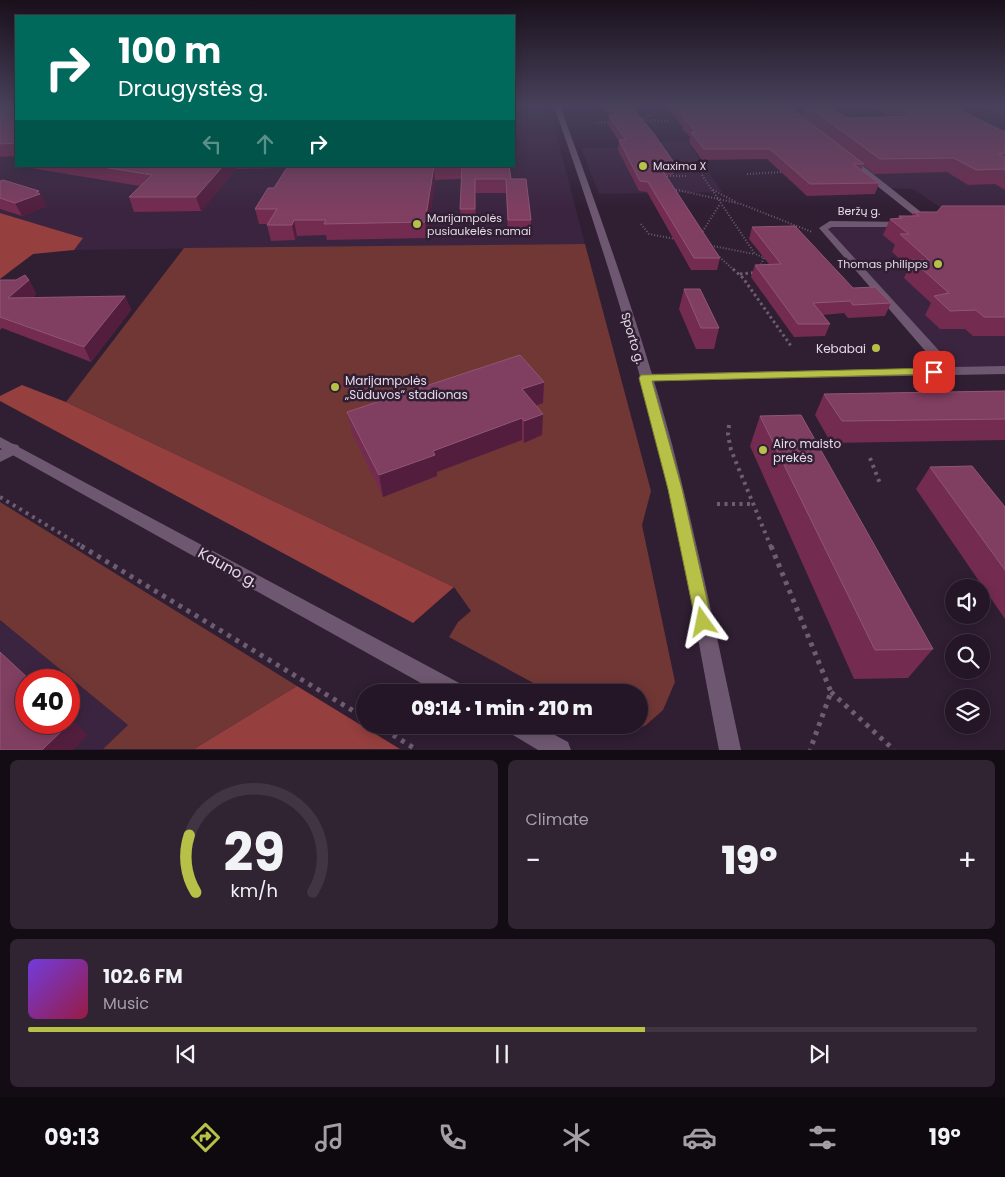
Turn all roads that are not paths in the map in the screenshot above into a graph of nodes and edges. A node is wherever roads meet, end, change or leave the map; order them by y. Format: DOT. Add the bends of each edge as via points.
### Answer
graph roads {
  1 [pos="569,141"];
  2 [pos="841,153"];
  3 [pos="1005,370"];
  4 [pos="951,372"];
  5 [pos="645,378"];
  6 [pos="4,449"];
  7 [pos="441,684"];
  8 [pos="531,734"];
  9 [pos="560,750"];
  10 [pos="730,750"];
  1 -- 5 [label="street, Sporto g."];
  2 -- 4 [label="street, Beržų g." via="929,223 830,224 823,228"];
  3 -- 4 [label="street"];
  4 -- 5 [label="street"];
  5 -- 10 [label="street, Sporto g." via="675,489"];
  6 -- 7 [label="street, Kauno g."];
  8 -- 9 [label="street"];
}
